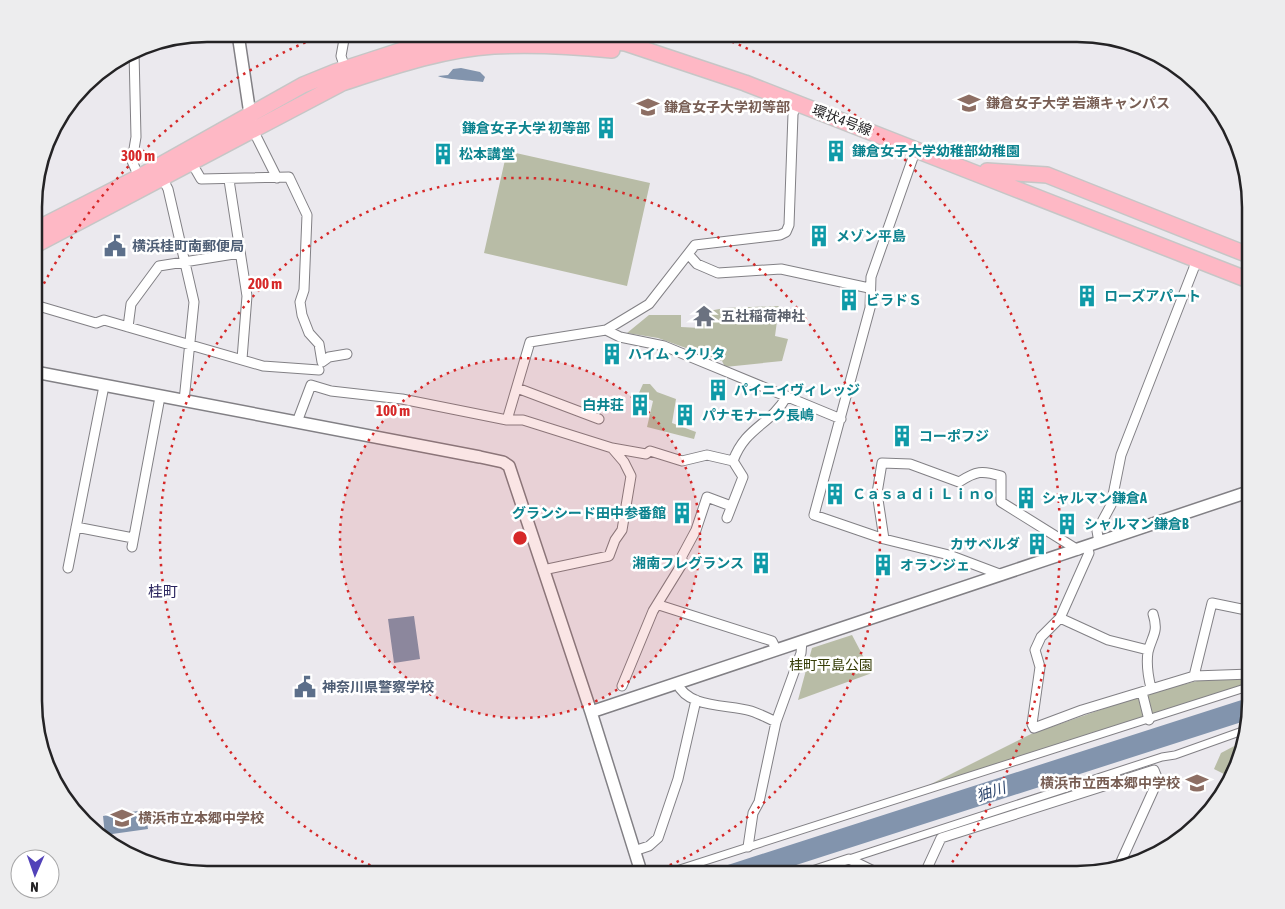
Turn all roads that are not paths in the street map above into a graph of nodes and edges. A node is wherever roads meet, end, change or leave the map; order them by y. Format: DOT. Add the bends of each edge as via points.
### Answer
graph roads {
  1 [pos="239,43"];
  2 [pos="343,43"];
  3 [pos="432,43"];
  4 [pos="474,43"];
  5 [pos="540,43"];
  6 [pos="625,43"];
  7 [pos="134,60"];
  8 [pos="682,62"];
  9 [pos="345,68"];
  10 [pos="797,102"];
  11 [pos="251,123"];
  12 [pos="916,149"];
  13 [pos="188,157"];
  14 [pos="973,171"];
  15 [pos="159,173"];
  16 [pos="139,177"];
  17 [pos="277,178"];
  18 [pos="229,180"];
  19 [pos="42,226"];
  20 [pos="42,241"];
  21 [pos="1242,252"];
  22 [pos="240,253"];
  23 [pos="688,255"];
  24 [pos="1198,260"];
  25 [pos="186,262"];
  26 [pos="1242,277"];
  27 [pos="869,288"];
  28 [pos="42,307"];
  29 [pos="128,327"];
  30 [pos="606,330"];
  31 [pos="191,344"];
  32 [pos="347,354"];
  33 [pos="242,359"];
  34 [pos="320,366"];
  35 [pos="42,373"];
  36 [pos="311,385"];
  37 [pos="104,386"];
  38 [pos="517,388"];
  39 [pos="787,396"];
  40 [pos="160,397"];
  41 [pos="184,401"];
  42 [pos="841,418"];
  43 [pos="599,419"];
  44 [pos="507,420"];
  45 [pos="296,422"];
  46 [pos="612,448"];
  47 [pos="733,460"];
  48 [pos="1242,495"];
  49 [pos="731,506"];
  50 [pos="727,518"];
  51 [pos="76,527"];
  52 [pos="884,539"];
  53 [pos="1099,542"];
  54 [pos="1083,548"];
  55 [pos="68,568"];
  56 [pos="543,570"];
  57 [pos="1002,575"];
  58 [pos="659,605"];
  59 [pos="1242,609"];
  60 [pos="1153,614"];
  61 [pos="1060,618"];
  62 [pos="802,642"];
  63 [pos="776,649"];
  64 [pos="1148,650"];
  65 [pos="1242,674"];
  66 [pos="1194,676"];
  67 [pos="677,683"];
  68 [pos="622,686"];
  69 [pos="1242,689"];
  70 [pos="1147,690"];
  71 [pos="696,700"];
  72 [pos="591,712"];
  73 [pos="1149,720"];
  74 [pos="776,722"];
  75 [pos="1239,732"];
  76 [pos="748,847"];
  77 [pos="634,851"];
  78 [pos="849,859"];
  79 [pos="1122,860"];
  80 [pos="639,866"];
  81 [pos="689,866"];
  82 [pos="828,866"];
  83 [pos="863,866"];
  84 [pos="928,866"];
  1 -- 11 [label="street"];
  2 -- 9 [label="street" via="341,56"];
  3 -- 9 [label="main road"];
  4 -- 11 [label="main road" via="342,83"];
  5 -- 8 [label="main road, 環状4号線" via="613,50"];
  6 -- 8 [label="main road, 環状4号線"];
  7 -- 16 [label="street" via="136,137 132,161"];
  8 -- 10 [label="main road, 環状4号線"];
  9 -- 11 [label="main road" via="303,85"];
  10 -- 12 [label="main road, 環状4号線"];
  10 -- 23 [label="street" via="793,114 789,224 786,232 695,245"];
  11 -- 13 [label="main road"];
  11 -- 17 [label="street"];
  12 -- 14 [label="main road, 環状4号線"];
  12 -- 27 [label="street"];
  13 -- 15 [label="main road"];
  13 -- 18 [label="street" via="201,179"];
  14 -- 21 [label="main road, 環状4号線" via="1047,175"];
  14 -- 24 [label="main road, 環状4号線"];
  15 -- 16 [label="main road"];
  15 -- 20 [label="main road"];
  15 -- 25 [label="street" via="168,189"];
  16 -- 19 [label="main road"];
  17 -- 18 [label="street"];
  17 -- 34 [label="street" via="289,177 307,215 304,290 300,302 309,333 319,344"];
  18 -- 22 [label="street"];
  22 -- 25 [label="street"];
  22 -- 33 [label="street" via="247,296"];
  23 -- 27 [label="street" via="697,264 718,273 781,269"];
  23 -- 30 [label="street" via="649,304"];
  24 -- 26 [label="main road, 環状4号線"];
  24 -- 53 [label="street" via="1121,455 1112,505 1097,531"];
  25 -- 29 [label="street" via="159,266 131,304"];
  25 -- 31 [label="street" via="194,302"];
  27 -- 42 [label="street" via="870,308"];
  28 -- 29 [label="street" via="96,323 104,320"];
  29 -- 31 [label="street"];
  30 -- 38 [label="street" via="530,342"];
  30 -- 39 [label="street" via="638,342 664,346"];
  31 -- 33 [label="street"];
  31 -- 41 [label="street"];
  32 -- 34 [label="street" via="329,357"];
  33 -- 34 [label="street" via="263,366"];
  34 -- 36 [label="street"];
  35 -- 37 [label="street"];
  36 -- 44 [label="street"];
  36 -- 45 [label="street"];
  37 -- 40 [label="street"];
  37 -- 51 [label="street"];
  38 -- 43 [label="street"];
  38 -- 44 [label="street"];
  39 -- 42 [label="street"];
  39 -- 47 [label="street" via="770,419 749,433 738,446"];
  40 -- 41 [label="street"];
  40 -- 51 [label="street" via="133,542"];
  41 -- 45 [label="street"];
  42 -- 52 [label="street" via="814,515"];
  44 -- 46 [label="street" via="523,420"];
  45 -- 56 [label="street" via="504,462 512,472"];
  46 -- 47 [label="street" via="646,454 650,451 682,461 707,455"];
  46 -- 56 [label="street" via="631,476 622,530 609,556"];
  47 -- 49 [label="street" via="743,477"];
  48 -- 53 [label="street"];
  49 -- 50 [label="street"];
  49 -- 58 [label="street" via="707,497 696,530 682,556 682,564"];
  51 -- 55 [label="street"];
  52 -- 54 [label="street" via="878,493 882,463 910,464 959,482 974,472 1001,476 1001,502"];
  52 -- 57 [label="street" via="948,555"];
  53 -- 54 [label="street"];
  54 -- 57 [label="street"];
  54 -- 61 [label="street" via="1089,553"];
  56 -- 72 [label="street"];
  57 -- 62 [label="street"];
  58 -- 63 [label="street" via="772,641"];
  58 -- 68 [label="street" via="653,611"];
  59 -- 66 [label="street" via="1212,603"];
  60 -- 64 [label="street" via="1157,626"];
  61 -- 64 [label="street" via="1108,640"];
  61 -- 70 [label="street" via="1035,650 1040,667 1034,728"];
  62 -- 63 [label="street"];
  62 -- 74 [label="street"];
  63 -- 67 [label="street"];
  64 -- 70 [label="street"];
  65 -- 66 [label="street"];
  66 -- 70 [label="street"];
  67 -- 71 [label="street" via="681,692"];
  67 -- 72 [label="street"];
  69 -- 73 [label="street"];
  70 -- 73 [label="street"];
  71 -- 74 [label="street" via="750,711"];
  71 -- 77 [label="street" via="678,779 658,838 649,846"];
  72 -- 77 [label="street"];
  73 -- 76 [label="street"];
  74 -- 76 [label="street" via="759,802 753,812"];
  75 -- 78 [label="street" via="1175,756 1162,757"];
  76 -- 81 [label="street"];
  77 -- 80 [label="street"];
  78 -- 82 [label="street"];
  78 -- 83 [label="street"];
  79 -- 84 [label="street" via="1158,780 1154,770 941,838"];
}
